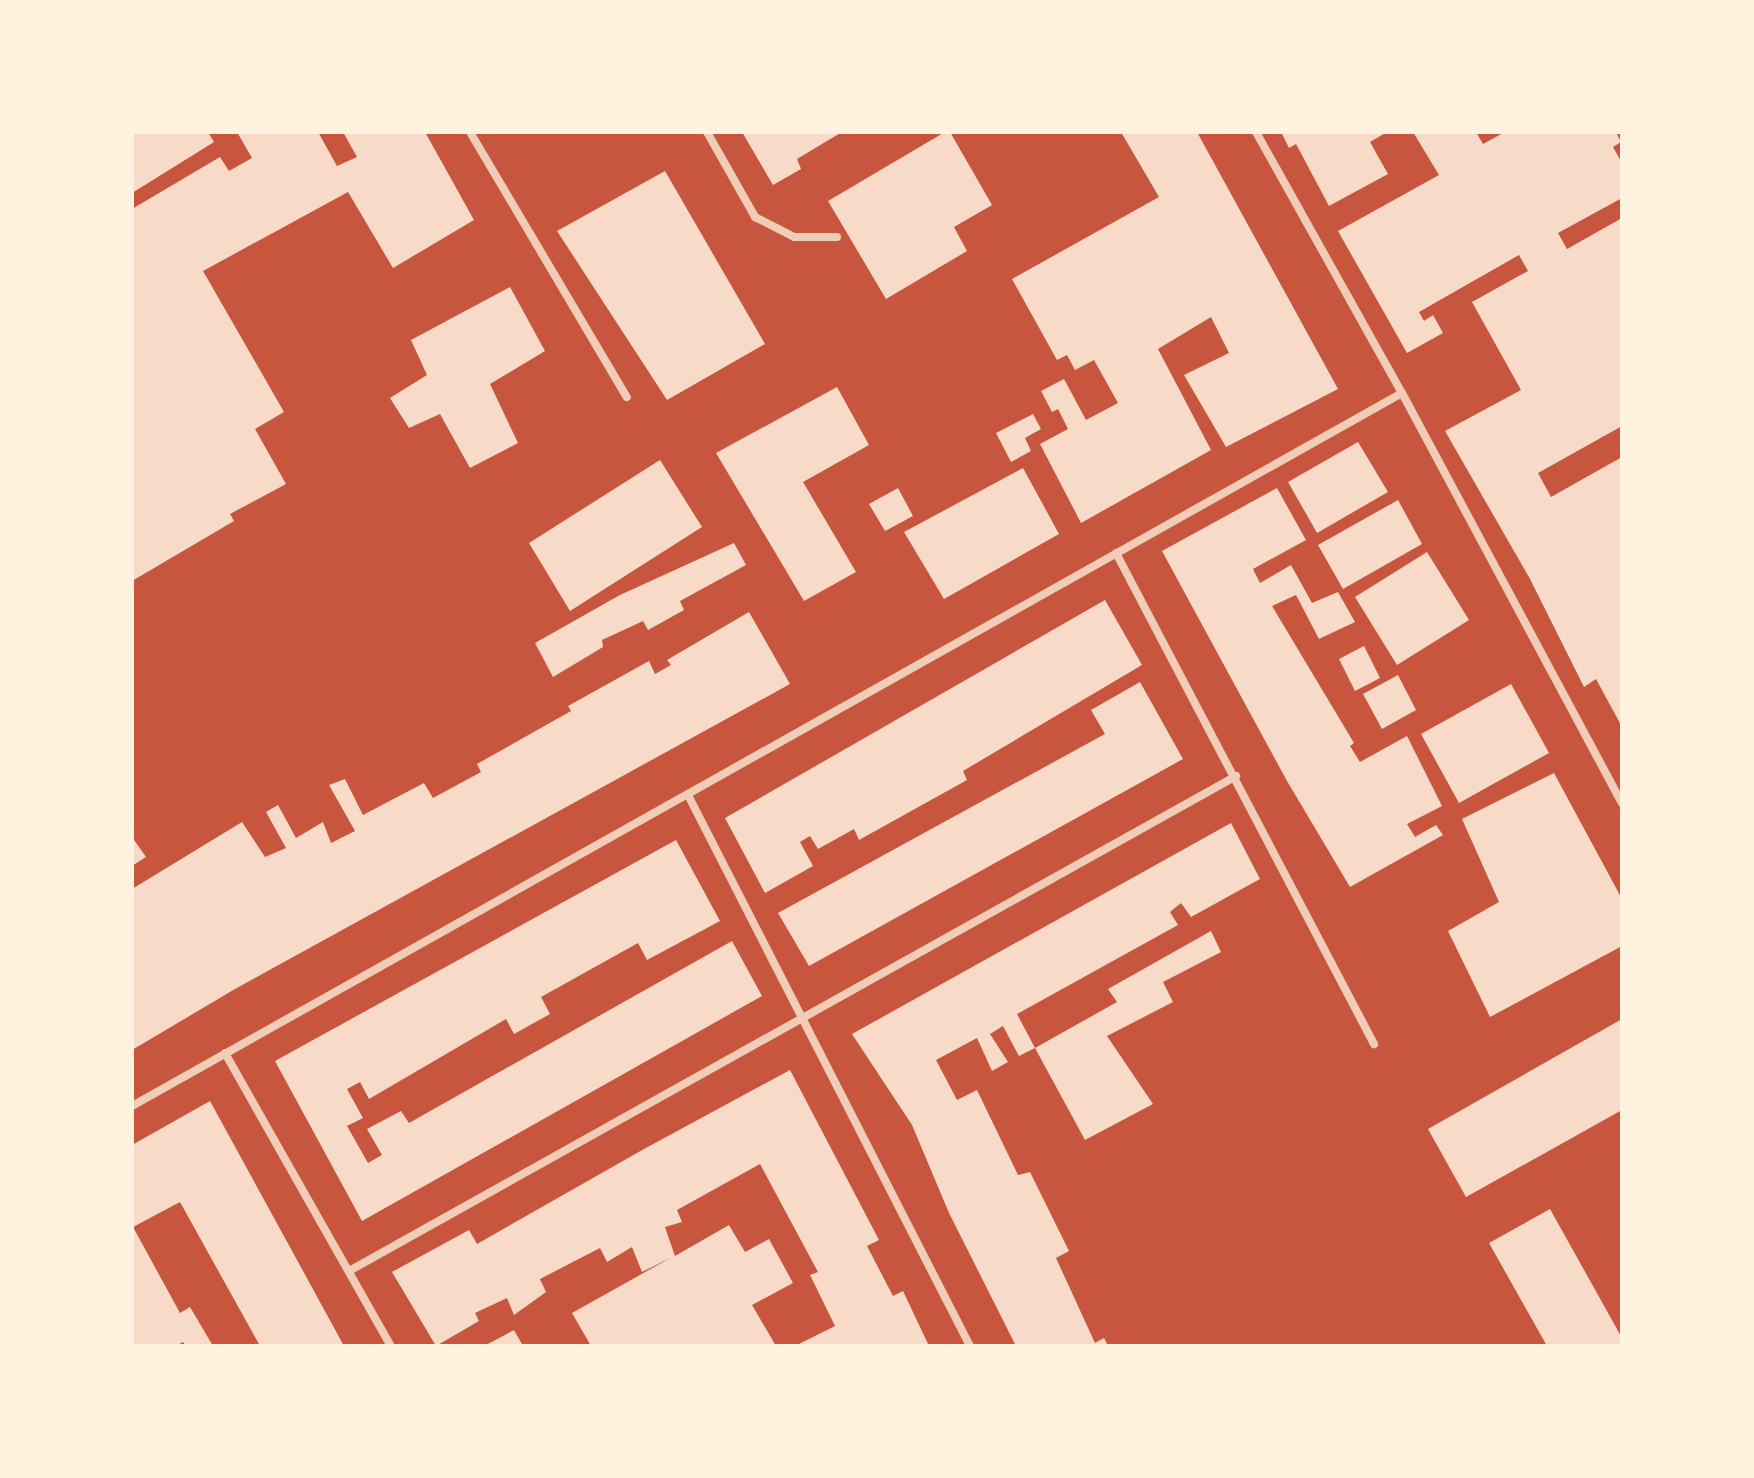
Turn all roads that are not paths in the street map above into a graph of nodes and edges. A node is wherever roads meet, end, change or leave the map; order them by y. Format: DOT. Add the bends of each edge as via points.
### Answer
graph roads {
  1 [pos="470,132"];
  2 [pos="707,132"];
  3 [pos="1256,132"];
  4 [pos="837,237"];
  5 [pos="1402,393"];
  6 [pos="627,397"];
  7 [pos="1116,553"];
  8 [pos="1236,776"];
  9 [pos="688,795"];
  10 [pos="1622,803"];
  11 [pos="804,1017"];
  12 [pos="1374,1044"];
  13 [pos="225,1053"];
  14 [pos="132,1106"];
  15 [pos="349,1271"];
  16 [pos="391,1346"];
  17 [pos="970,1346"];
  1 -- 6 [label="street"];
  2 -- 4 [label="street" via="755,217 794,237"];
  3 -- 5 [label="street"];
  5 -- 7 [label="street"];
  5 -- 10 [label="street"];
  7 -- 8 [label="street"];
  7 -- 9 [label="street"];
  8 -- 11 [label="street"];
  8 -- 12 [label="street"];
  9 -- 11 [label="street"];
  9 -- 13 [label="street"];
  11 -- 15 [label="street"];
  11 -- 17 [label="street"];
  13 -- 14 [label="street"];
  13 -- 15 [label="street"];
  15 -- 16 [label="street"];
}
